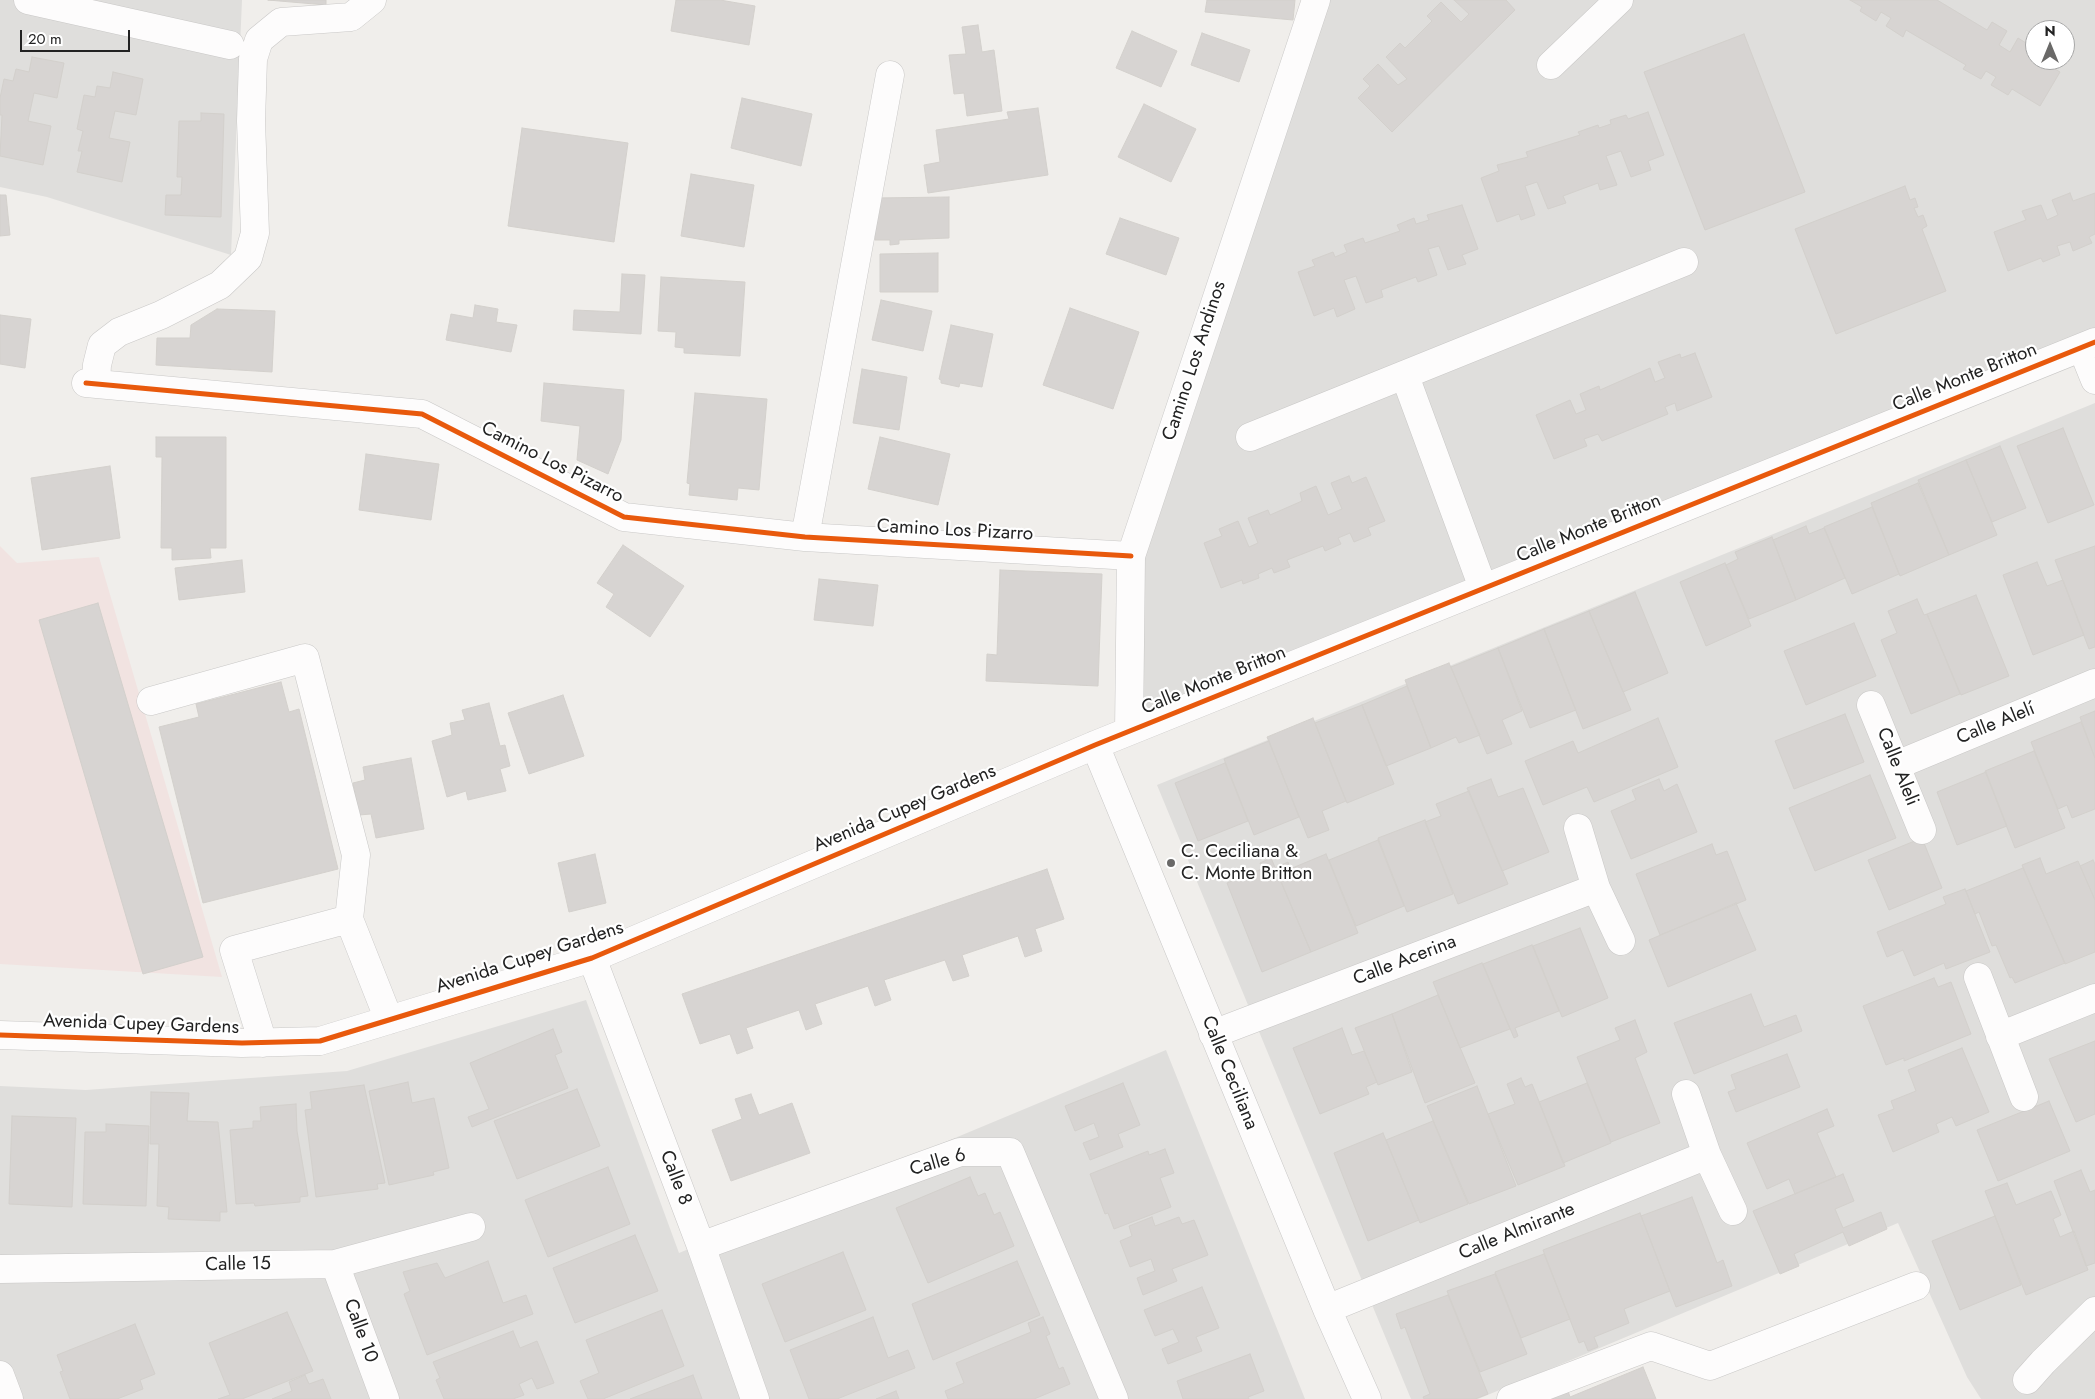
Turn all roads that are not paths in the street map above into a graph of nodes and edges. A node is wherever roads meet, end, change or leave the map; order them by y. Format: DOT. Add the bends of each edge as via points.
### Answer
graph roads {
  1 [pos="28,0"];
  2 [pos="372,0"];
  3 [pos="1316,0"];
  4 [pos="1620,0"];
  5 [pos="230,45"];
  6 [pos="1551,65"];
  7 [pos="890,75"];
  8 [pos="1684,262"];
  9 [pos="2088,345"];
  10 [pos="1405,376"];
  11 [pos="2095,380"];
  12 [pos="1250,437"];
  13 [pos="805,537"];
  14 [pos="1131,556"];
  15 [pos="1483,588"];
  16 [pos="2095,683"];
  17 [pos="151,702"];
  18 [pos="1871,704"];
  19 [pos="1129,731"];
  20 [pos="1095,744"];
  21 [pos="1897,765"];
  22 [pos="1578,828"];
  23 [pos="1922,830"];
  24 [pos="1596,888"];
  25 [pos="349,919"];
  26 [pos="1621,942"];
  27 [pos="592,958"];
  28 [pos="1978,977"];
  29 [pos="2095,998"];
  30 [pos="389,1020"];
  31 [pos="1213,1034"];
  32 [pos="0,1035"];
  33 [pos="2000,1036"];
  34 [pos="263,1043"];
  35 [pos="1686,1094"];
  36 [pos="2024,1097"];
  37 [pos="1707,1155"];
  38 [pos="1733,1211"];
  39 [pos="471,1228"];
  40 [pos="701,1246"];
  41 [pos="335,1264"];
  42 [pos="0,1269"];
  43 [pos="1916,1286"];
  44 [pos="1327,1309"];
  45 [pos="2095,1311"];
  46 [pos="0,1375"];
  47 [pos="2028,1380"];
  48 [pos="9,1399"];
  49 [pos="385,1399"];
  50 [pos="755,1399"];
  51 [pos="1114,1399"];
  52 [pos="1367,1399"];
  53 [pos="1511,1399"];
  1 -- 5 [label="street"];
  2 -- 13 [label="street, Camino Los Pizarro" via="351,17 281,22 259,40 253,59 254,233 248,258 220,285 161,316 119,332 102,345 91,383 422,414 624,517"];
  3 -- 14 [label="street, Camino Los Andinos"];
  4 -- 6 [label="street"];
  7 -- 13 [label="street"];
  8 -- 10 [label="street"];
  9 -- 11 [label="street"];
  9 -- 15 [label="street, Calle Monte Britton"];
  10 -- 12 [label="street"];
  10 -- 15 [label="street"];
  13 -- 14 [label="street, Camino Los Pizarro"];
  14 -- 19 [label="street, Camino Los Andinos"];
  15 -- 19 [label="street, Calle Monte Britton"];
  16 -- 21 [label="street, Calle Alelí"];
  17 -- 25 [label="street" via="305,658 356,855"];
  18 -- 21 [label="street, Calle Aleli"];
  19 -- 20 [label="street, Calle Monte Britton"];
  20 -- 27 [label="street, Avenida Cupey Gardens"];
  20 -- 31 [label="street, Calle Ceciliana"];
  21 -- 23 [label="street, Calle Aleli"];
  22 -- 24 [label="street"];
  24 -- 26 [label="street"];
  24 -- 31 [label="street, Calle Acerina"];
  25 -- 30 [label="street"];
  25 -- 34 [label="street" via="234,950"];
  27 -- 30 [label="street, Avenida Cupey Gardens"];
  27 -- 40 [label="street, Calle 8"];
  28 -- 33 [label="street"];
  29 -- 33 [label="street"];
  30 -- 34 [label="street, Avenida Cupey Gardens" via="320,1041"];
  31 -- 44 [label="street, Calle Ceciliana"];
  32 -- 34 [label="street, Avenida Cupey Gardens"];
  33 -- 36 [label="street"];
  35 -- 37 [label="street"];
  37 -- 38 [label="street"];
  37 -- 44 [label="street, Calle Almirante"];
  39 -- 41 [label="street, Calle 15"];
  40 -- 50 [label="street, Calle 8"];
  40 -- 51 [label="street, Calle 6" via="960,1152 1010,1152"];
  41 -- 42 [label="street, Calle 15"];
  41 -- 49 [label="street, Calle 10"];
  43 -- 53 [label="street" via="1710,1366 1651,1346"];
  44 -- 52 [label="street, Calle Ceciliana"];
  45 -- 47 [label="street"];
  46 -- 48 [label="street"];
}
